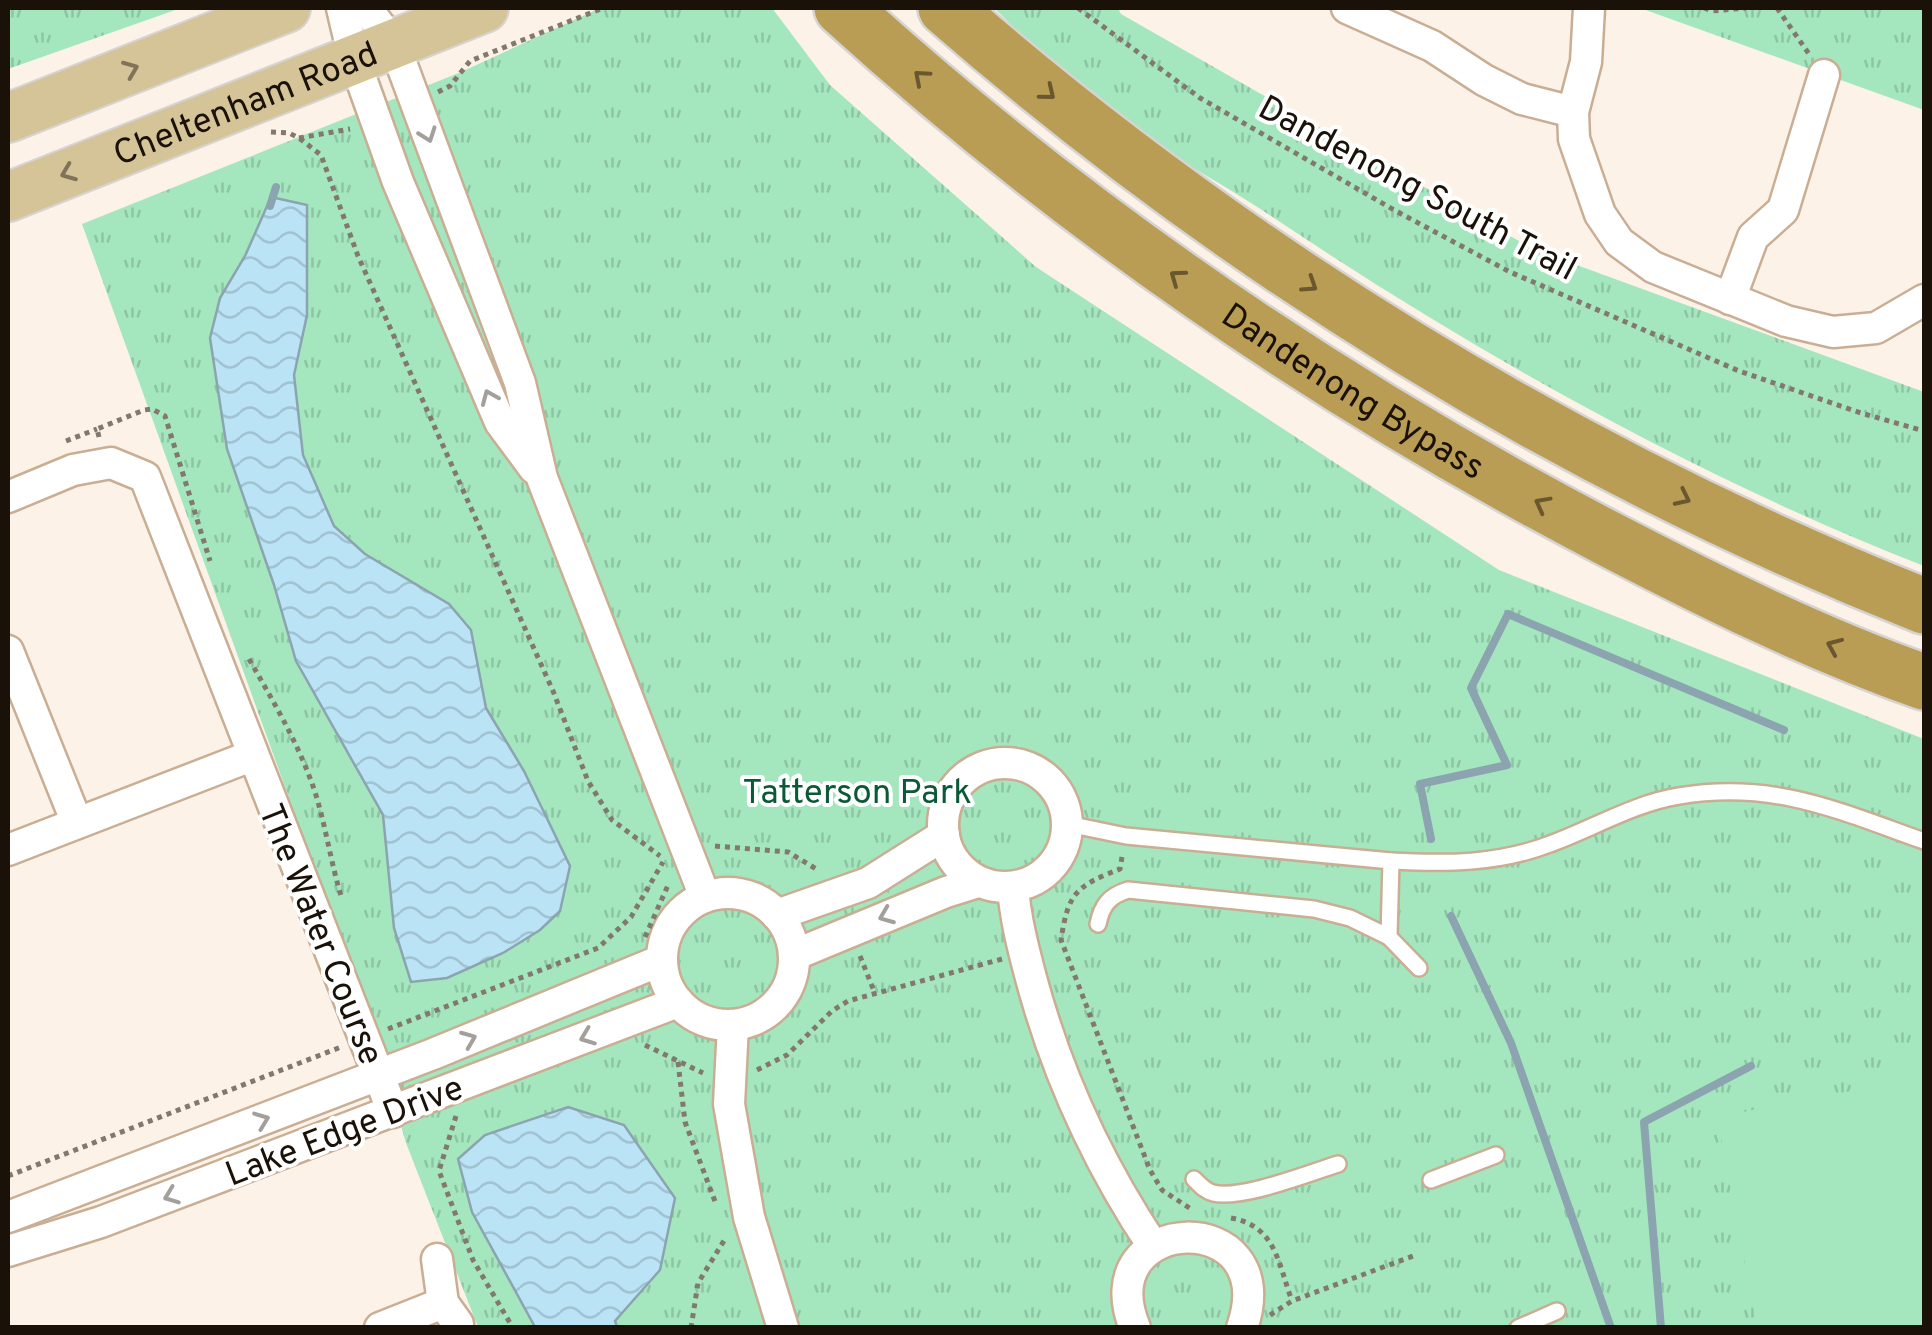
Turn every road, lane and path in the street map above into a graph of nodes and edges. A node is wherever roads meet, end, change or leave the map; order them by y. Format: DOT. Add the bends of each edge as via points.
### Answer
graph roads {
  1 [pos="286,8"];
  2 [pos="342,8"];
  3 [pos="484,8"];
  4 [pos="603,8"];
  5 [pos="842,8"];
  6 [pos="946,8"];
  7 [pos="1078,8"];
  8 [pos="1347,8"];
  9 [pos="1589,8"];
  10 [pos="1704,8"];
  11 [pos="1746,8"];
  12 [pos="1777,8"];
  13 [pos="371,37"];
  14 [pos="1824,75"];
  15 [pos="416,102"];
  16 [pos="1574,112"];
  17 [pos="8,118"];
  18 [pos="377,122"];
  19 [pos="8,197"];
  20 [pos="1730,299"];
  21 [pos="1924,300"];
  22 [pos="1924,431"];
  23 [pos="104,464"];
  24 [pos="542,478"];
  25 [pos="8,497"];
  26 [pos="212,567"];
  27 [pos="1924,606"];
  28 [pos="8,652"];
  29 [pos="245,652"];
  30 [pos="1924,682"];
  31 [pos="251,756"];
  32 [pos="77,823"];
  33 [pos="1068,824"];
  34 [pos="944,835"];
  35 [pos="1126,836"];
  36 [pos="1924,842"];
  37 [pos="8,850"];
  38 [pos="686,852"];
  39 [pos="1391,861"];
  40 [pos="978,882"];
  41 [pos="1012,886"];
  42 [pos="835,896"];
  43 [pos="705,897"];
  44 [pos="344,906"];
  45 [pos="777,915"];
  46 [pos="1098,924"];
  47 [pos="850,930"];
  48 [pos="1389,937"];
  49 [pos="1025,953"];
  50 [pos="794,956"];
  51 [pos="662,960"];
  52 [pos="1418,968"];
  53 [pos="874,992"];
  54 [pos="678,1002"];
  55 [pos="734,1025"];
  56 [pos="390,1028"];
  57 [pos="631,1041"];
  58 [pos="433,1054"];
  59 [pos="678,1062"];
  60 [pos="378,1075"];
  61 [pos="730,1076"];
  62 [pos="446,1092"];
  63 [pos="393,1112"];
  64 [pos="1496,1155"];
  65 [pos="1338,1164"];
  66 [pos="1194,1179"];
  67 [pos="1431,1180"];
  68 [pos="1199,1212"];
  69 [pos="1217,1216"];
  70 [pos="8,1217"];
  71 [pos="721,1218"];
  72 [pos="726,1236"];
  73 [pos="1153,1246"];
  74 [pos="8,1252"];
  75 [pos="1413,1256"];
  76 [pos="437,1259"];
  77 [pos="1292,1301"];
  78 [pos="1557,1311"];
  79 [pos="380,1328"];
  80 [pos="513,1328"];
  81 [pos="691,1328"];
  82 [pos="783,1328"];
  83 [pos="1134,1328"];
  84 [pos="1242,1328"];
  85 [pos="1266,1328"];
  86 [pos="1518,1328"];
  17 -- 1 [label="main road, Cheltenham Road, one-way"];
  2 -- 13 [label="street"];
  3 -- 13 [label="main road, Cheltenham Road"];
  4 -- 15 [label="path" via="470,61 450,86"];
  30 -- 5 [label="highway, Dandenong Bypass, one-way" via="1674,572 1517,490 1282,351 1013,154"];
  6 -- 27 [label="highway, Dandenong Bypass, one-way" via="1207,214 1437,365 1678,496"];
  7 -- 22 [label="path, Dandenong South Trail" via="1200,98 1510,272 1738,371"];
  8 -- 16 [label="street" via="1432,46 1522,99"];
  9 -- 16 [label="street"];
  10 -- 11 [label="path"];
  12 -- 14 [label="path"];
  13 -- 15 [label="street"];
  13 -- 18 [label="street"];
  13 -- 19 [label="main road, Cheltenham Road, one-way"];
  14 -- 20 [label="street" via="1783,210 1753,237"];
  15 -- 24 [label="street, one-way" via="520,382"];
  16 -- 20 [label="street" via="1574,139 1600,214 1620,242 1652,267"];
  24 -- 18 [label="street, one-way" via="500,422"];
  18 -- 38 [label="path" via="299,138 321,156 358,256 588,780 612,820 654,854 677,862"];
  20 -- 21 [label="street" via="1833,332 1876,328"];
  23 -- 25 [label="street"];
  23 -- 26 [label="path" via="97,429 144,410 165,416"];
  23 -- 31 [label="street, The Water Course" via="145,477"];
  24 -- 38 [label="street"];
  28 -- 32 [label="street"];
  29 -- 44 [label="path" via="303,760"];
  31 -- 32 [label="street"];
  31 -- 60 [label="street, The Water Course"];
  32 -- 37 [label="street"];
  33 -- 34 [label="street" via="1064,804 1040,772 1000,763 980,768 950,795"];
  33 -- 35 [label="lane"];
  33 -- 41 [label="street" via="1058,858 1031,881"];
  34 -- 40 [label="street" via="957,864"];
  34 -- 42 [label="street"];
  35 -- 39 [label="lane"];
  35 -- 68 [label="path" via="1120,869 1087,881 1066,906 1062,940 1150,1170 1162,1190"];
  36 -- 39 [label="lane" via="1800,798 1738,791 1677,796 1497,859"];
  38 -- 42 [label="path" via="723,845 788,852 820,872"];
  38 -- 43 [label="street"];
  39 -- 48 [label="lane"];
  40 -- 41 [label="street"];
  40 -- 47 [label="street, one-way"];
  41 -- 49 [label="street"];
  42 -- 45 [label="street"];
  43 -- 45 [label="street" via="744,895"];
  43 -- 51 [label="street" via="673,922"];
  45 -- 50 [label="street"];
  46 -- 48 [label="lane" via="1102,907 1128,890 1314,909"];
  47 -- 50 [label="street"];
  47 -- 53 [label="path"];
  48 -- 52 [label="lane"];
  49 -- 53 [label="path"];
  49 -- 73 [label="street" via="1081,1124"];
  50 -- 55 [label="street" via="778,1002"];
  51 -- 54 [label="street"];
  58 -- 51 [label="street, Lake Edge Drive, one-way"];
  53 -- 61 [label="path" via="832,1010 787,1055"];
  54 -- 55 [label="street" via="694,1016"];
  54 -- 62 [label="street, Lake Edge Drive, one-way"];
  55 -- 61 [label="street"];
  56 -- 58 [label="path"];
  57 -- 59 [label="path"];
  58 -- 60 [label="street, Lake Edge Drive"];
  59 -- 61 [label="path" via="707,1075"];
  59 -- 71 [label="path" via="685,1122"];
  60 -- 63 [label="street, The Water Course"];
  70 -- 60 [label="street, Lake Edge Drive, one-way"];
  61 -- 82 [label="street" via="749,1218"];
  62 -- 63 [label="street, Lake Edge Drive"];
  62 -- 80 [label="path" via="457,1113 440,1172 473,1260"];
  63 -- 74 [label="street, Lake Edge Drive, one-way"];
  64 -- 67 [label="lane"];
  65 -- 66 [label="lane" via="1216,1194"];
  69 -- 77 [label="path" via="1252,1222 1268,1236"];
  72 -- 81 [label="path" via="698,1283"];
  73 -- 83 [label="street" via="1138,1261 1126,1296"];
  73 -- 84 [label="street" via="1192,1236 1214,1242 1237,1260 1248,1287"];
  75 -- 77 [label="path"];
  76 -- 79 [label="street" via="451,1314"];
  77 -- 85 [label="path" via="1270,1316"];
  78 -- 86 [label="lane"];
}
